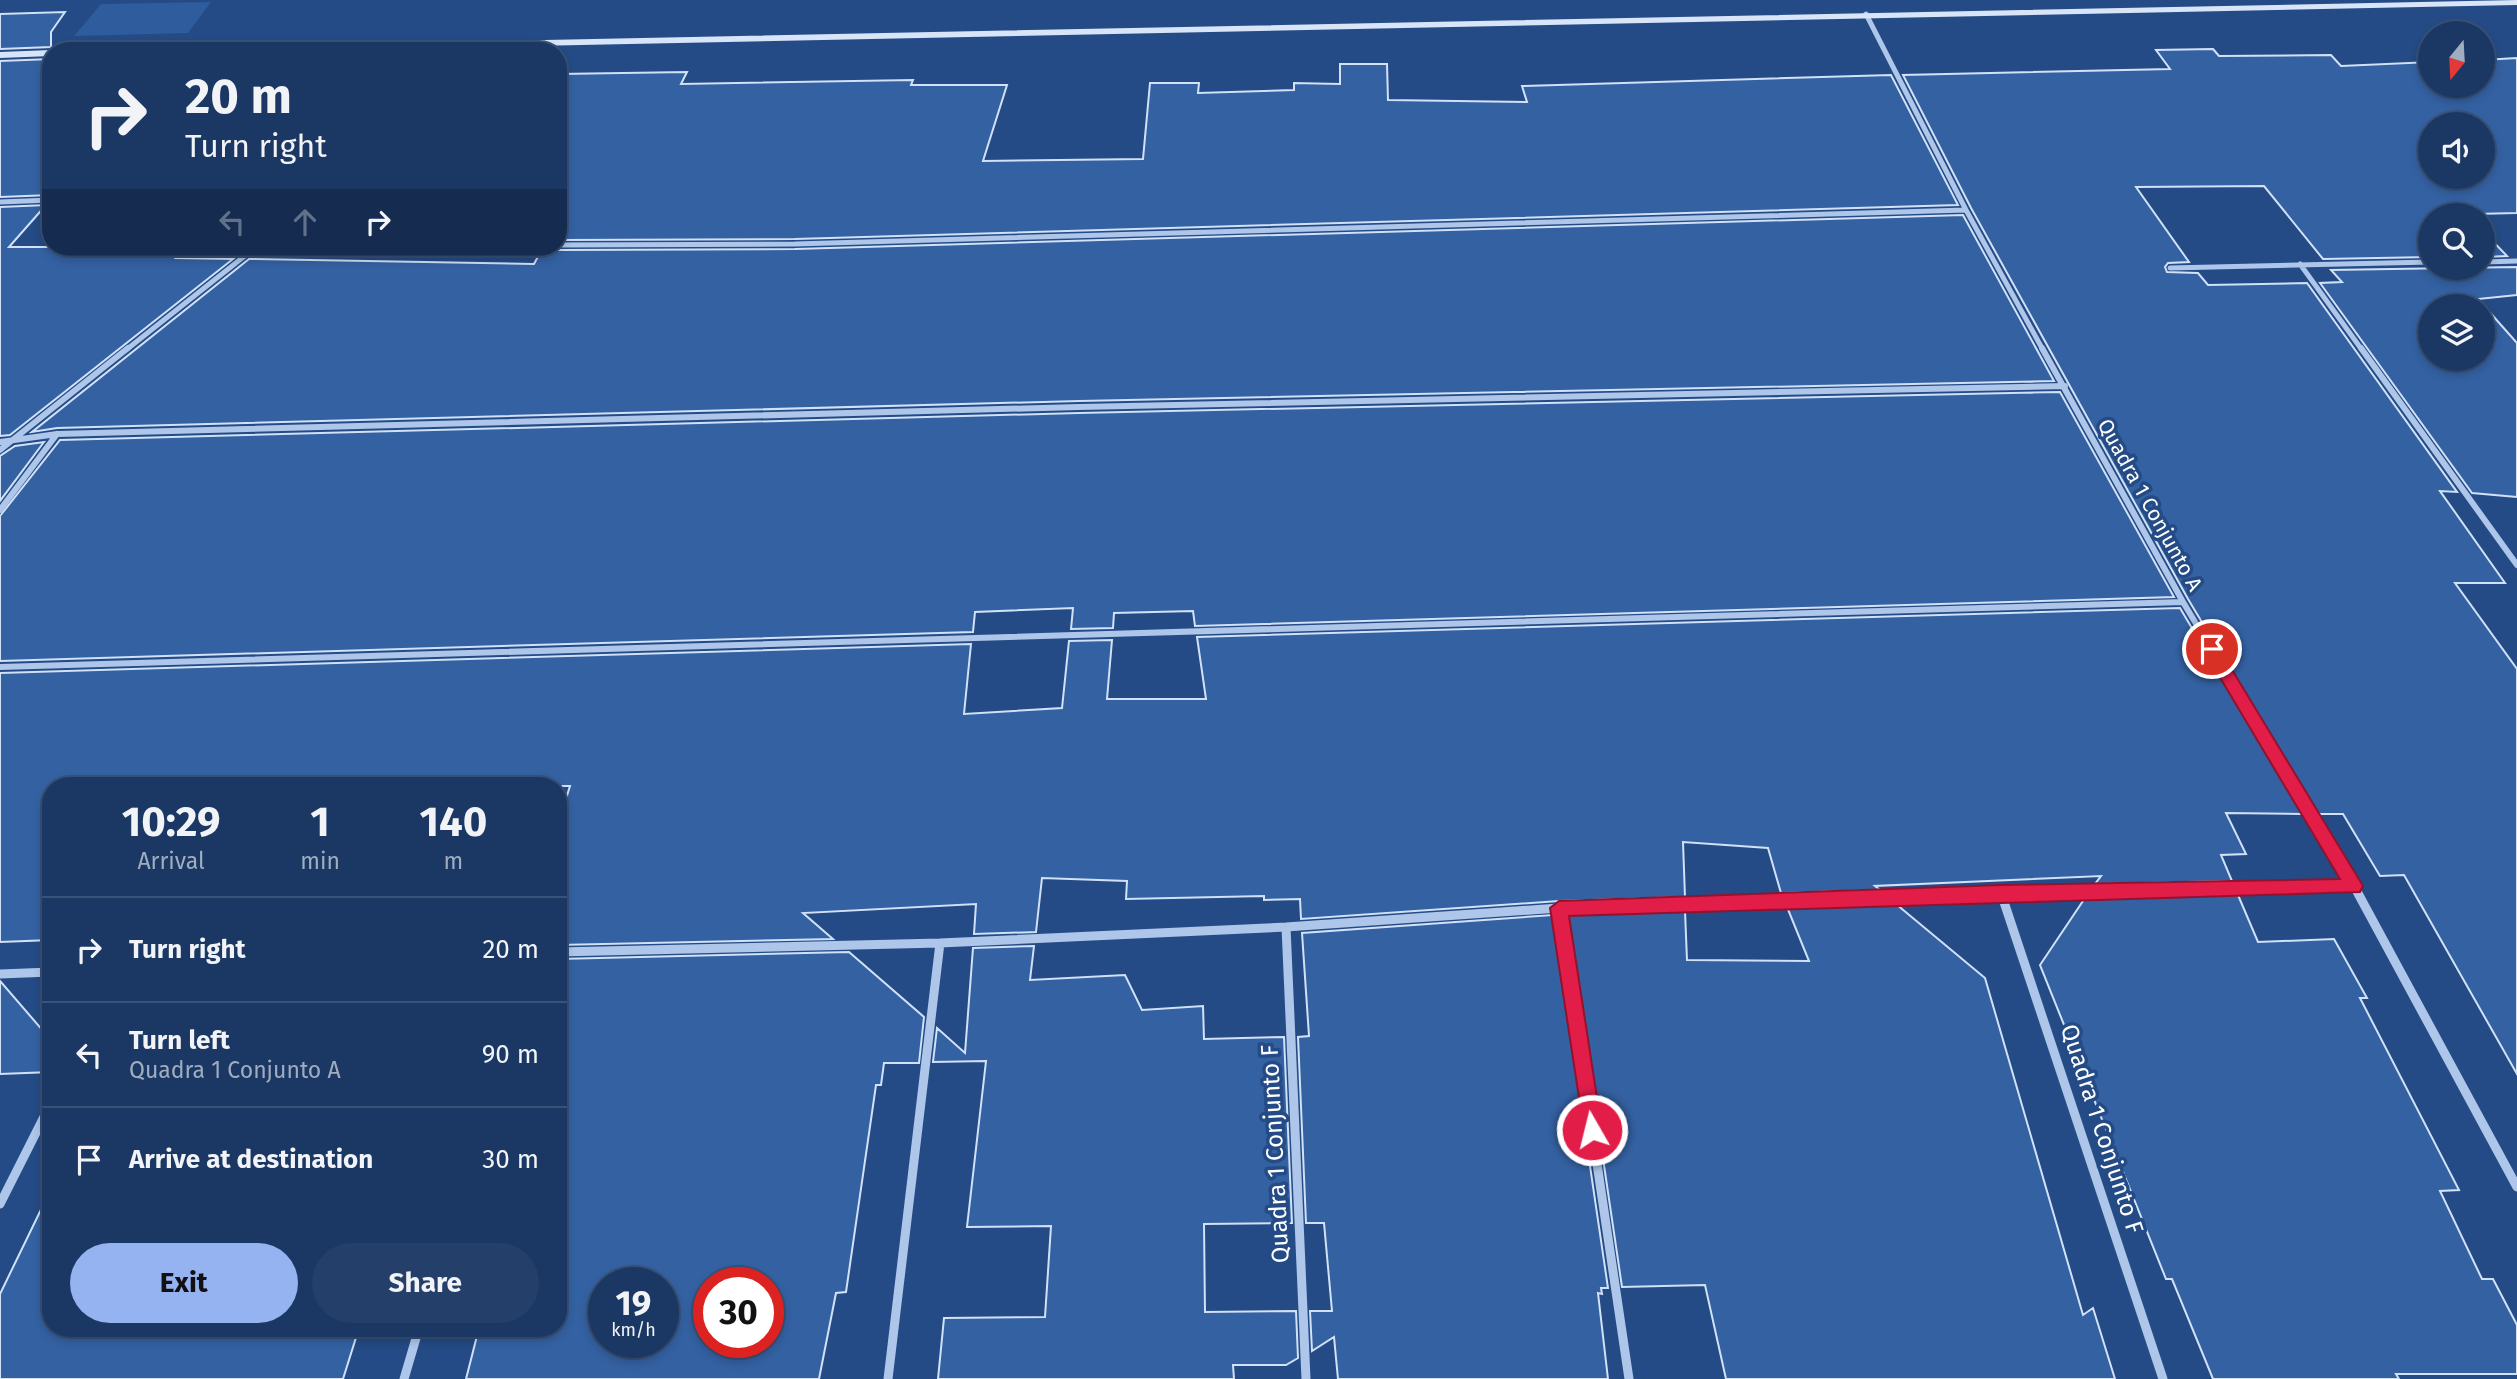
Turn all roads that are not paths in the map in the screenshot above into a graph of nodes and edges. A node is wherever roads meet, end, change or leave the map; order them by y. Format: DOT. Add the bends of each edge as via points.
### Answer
graph roads {
  1 [pos="2517,2"];
  2 [pos="1866,14"];
  3 [pos="518,41"];
  4 [pos="481,42"];
  5 [pos="42,53"];
  6 [pos="0,55"];
  7 [pos="42,200"];
  8 [pos="0,202"];
  9 [pos="1966,210"];
  10 [pos="567,245"];
  11 [pos="245,256"];
  12 [pos="2517,261"];
  13 [pos="2418,262"];
  14 [pos="2495,262"];
  15 [pos="2300,264"];
  16 [pos="2170,268"];
  17 [pos="2065,386"];
  18 [pos="57,434"];
  19 [pos="12,441"];
  20 [pos="0,442"];
  21 [pos="0,450"];
  22 [pos="0,510"];
  23 [pos="2517,565"];
  24 [pos="2183,602"];
  25 [pos="0,667"];
  26 [pos="2354,886"];
  27 [pos="2001,893"];
  28 [pos="1559,908"];
  29 [pos="1286,927"];
  30 [pos="940,943"];
  31 [pos="567,952"];
  32 [pos="42,972"];
  33 [pos="0,974"];
  34 [pos="42,1121"];
  35 [pos="2517,1187"];
  36 [pos="0,1204"];
  37 [pos="416,1337"];
  38 [pos="404,1379"];
  39 [pos="888,1379"];
  40 [pos="1306,1379"];
  41 [pos="1629,1379"];
  42 [pos="2163,1379"];
  1 -- 2 [label="street"];
  2 -- 3 [label="street"];
  2 -- 9 [label="street, Quadra 1 Conjunto A"];
  3 -- 4 [label="street"];
  5 -- 6 [label="street"];
  7 -- 8 [label="street"];
  9 -- 10 [label="street" via="795,244"];
  9 -- 17 [label="street, Quadra 1 Conjunto A"];
  11 -- 19 [label="street"];
  12 -- 14 [label="street"];
  13 -- 15 [label="street"];
  15 -- 16 [label="street"];
  15 -- 23 [label="street"];
  17 -- 18 [label="street"];
  17 -- 24 [label="street, Quadra 1 Conjunto A"];
  18 -- 19 [label="street"];
  18 -- 22 [label="street"];
  19 -- 20 [label="street"];
  19 -- 21 [label="street"];
  24 -- 25 [label="street"];
  24 -- 26 [label="street, Quadra 1 Conjunto A"];
  26 -- 27 [label="street"];
  26 -- 35 [label="street, Quadra 1 Conjunto A"];
  27 -- 28 [label="street"];
  27 -- 42 [label="street, Quadra 1 Conjunto F"];
  28 -- 29 [label="street"];
  28 -- 41 [label="street"];
  29 -- 30 [label="street"];
  29 -- 40 [label="street, Quadra 1 Conjunto F"];
  30 -- 31 [label="street"];
  30 -- 39 [label="street"];
  32 -- 33 [label="street"];
  34 -- 36 [label="street"];
  37 -- 38 [label="street"];
}
